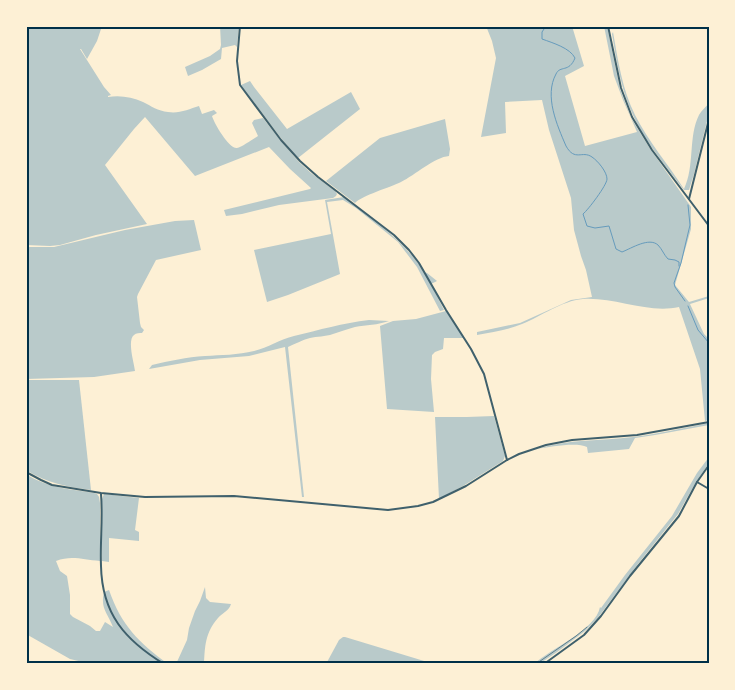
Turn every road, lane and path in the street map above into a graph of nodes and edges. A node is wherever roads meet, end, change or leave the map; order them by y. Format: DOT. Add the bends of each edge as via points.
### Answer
graph roads {
  1 [pos="240,26"];
  2 [pos="608,26"];
  3 [pos="709,119"];
  4 [pos="689,200"];
  5 [pos="709,226"];
  6 [pos="709,422"];
  7 [pos="507,460"];
  8 [pos="709,465"];
  9 [pos="26,472"];
  10 [pos="697,482"];
  11 [pos="709,488"];
  12 [pos="100,493"];
  13 [pos="587,627"];
  14 [pos="164,664"];
  15 [pos="536,664"];
  16 [pos="544,664"];
  1 -- 7 [label="street" via="237,61 240,85 300,161 394,235 414,255 484,374"];
  2 -- 4 [label="street" via="621,88 632,117"];
  3 -- 4 [label="street"];
  4 -- 5 [label="street"];
  6 -- 7 [label="street" via="637,435 558,442"];
  7 -- 12 [label="street" via="433,502 388,510 234,496 145,497"];
  8 -- 10 [label="street"];
  9 -- 12 [label="street" via="52,485"];
  10 -- 11 [label="street"];
  10 -- 16 [label="street" via="679,516 601,616 584,635"];
  12 -- 14 [label="street" via="101,567 106,600 113,617 126,633 142,650"];
  13 -- 15 [label="path"];
}
